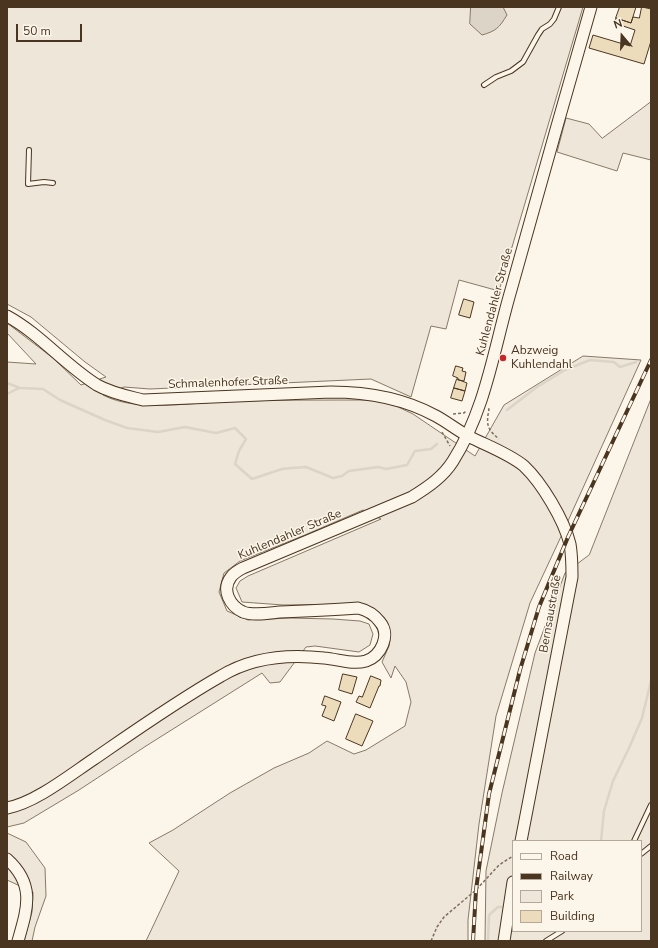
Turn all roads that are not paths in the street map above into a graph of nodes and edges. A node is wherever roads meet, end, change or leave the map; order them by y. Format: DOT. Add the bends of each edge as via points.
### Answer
graph roads {
  1 [pos="559,7"];
  2 [pos="591,7"];
  3 [pos="484,85"];
  4 [pos="29,150"];
  5 [pos="52,183"];
  6 [pos="7,316"];
  7 [pos="468,436"];
  8 [pos="651,805"];
  9 [pos="7,808"];
  10 [pos="521,840"];
  11 [pos="634,840"];
  12 [pos="651,846"];
  13 [pos="642,853"];
  14 [pos="7,859"];
  15 [pos="512,887"];
  16 [pos="560,932"];
  17 [pos="18,941"];
  18 [pos="504,941"];
  19 [pos="546,941"];
  1 -- 3 [label="lane" via="554,19 542,29 523,62"];
  2 -- 7 [label="main road, Kuhlendahler Straße" via="510,291 485,390"];
  4 -- 5 [label="lane" via="28,184"];
  6 -- 7 [label="main road, Schmalenhofer Straße" via="20,323 87,378 113,393 143,400 331,392 380,395 436,416"];
  7 -- 9 [label="main road, Kuhlendahler Straße" via="444,473 412,497 243,568 231,577 228,583 227,595 230,601 245,613 358,608 366,610 382,623 384,630 381,648 376,655 359,662 308,656 269,658 237,668 222,675 42,792"];
  7 -- 10 [label="main road, Bernsaustraße" via="495,448 523,466 549,496 568,537 572,561 570,585"];
  8 -- 11 [label="lane"];
  12 -- 13 [label="lane"];
  14 -- 17 [label="main road" via="22,876 26,892 27,909"];
  15 -- 18 [label="main road"];
  16 -- 19 [label="lane"];
}
